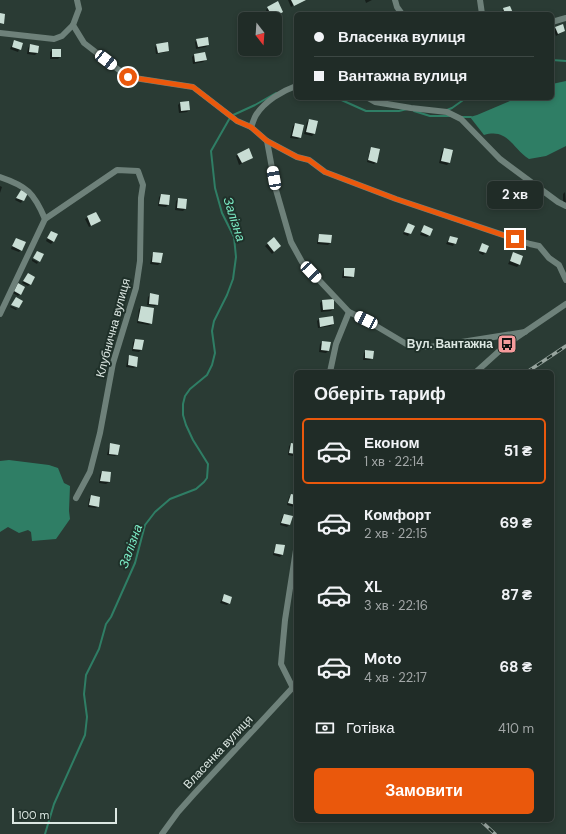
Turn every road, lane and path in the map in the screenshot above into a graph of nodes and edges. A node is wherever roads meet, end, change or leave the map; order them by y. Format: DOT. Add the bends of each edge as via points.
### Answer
graph roads {
  1 [pos="77,0"];
  2 [pos="395,0"];
  3 [pos="480,0"];
  4 [pos="401,12"];
  5 [pos="482,12"];
  6 [pos="566,18"];
  7 [pos="554,21"];
  8 [pos="73,25"];
  9 [pos="0,33"];
  10 [pos="294,87"];
  11 [pos="372,100"];
  12 [pos="251,127"];
  13 [pos="267,141"];
  14 [pos="0,178"];
  15 [pos="566,206"];
  16 [pos="45,219"];
  17 [pos="566,280"];
  18 [pos="566,304"];
  19 [pos="349,312"];
  20 [pos="0,314"];
  21 [pos="524,332"];
  22 [pos="330,370"];
  23 [pos="478,370"];
  24 [pos="76,498"];
  25 [pos="294,563"];
  26 [pos="294,684"];
  27 [pos="294,687"];
  28 [pos="162,834"];
  1 -- 8 [label="street" via="79,9"];
  2 -- 4 [label="street"];
  3 -- 5 [label="street"];
  6 -- 7 [label="street"];
  8 -- 9 [label="street" via="62,36 54,39"];
  8 -- 12 [label="street" via="84,43 128,77 193,87 237,121"];
  10 -- 12 [label="street" via="272,98 256,114"];
  11 -- 15 [label="street" via="447,112 461,119 500,159"];
  12 -- 13 [label="street"];
  13 -- 17 [label="street" via="297,157 309,160 325,172 539,246 559,265"];
  13 -- 19 [label="street" via="276,190 291,242 302,262"];
  14 -- 16 [label="street" via="14,182 30,192"];
  16 -- 20 [label="street"];
  16 -- 24 [label="street, Клубнична вулиця" via="117,170 138,171 143,185 140,261 136,288 113,363 90,472"];
  18 -- 21 [label="street"];
  19 -- 21 [label="street" via="408,345 418,347"];
  19 -- 22 [label="street" via="336,344"];
  21 -- 23 [label="street"];
  25 -- 26 [label="street, Власенка вулиця" via="281,664"];
  27 -- 28 [label="street, Власенка вулиця" via="194,794"];
}
